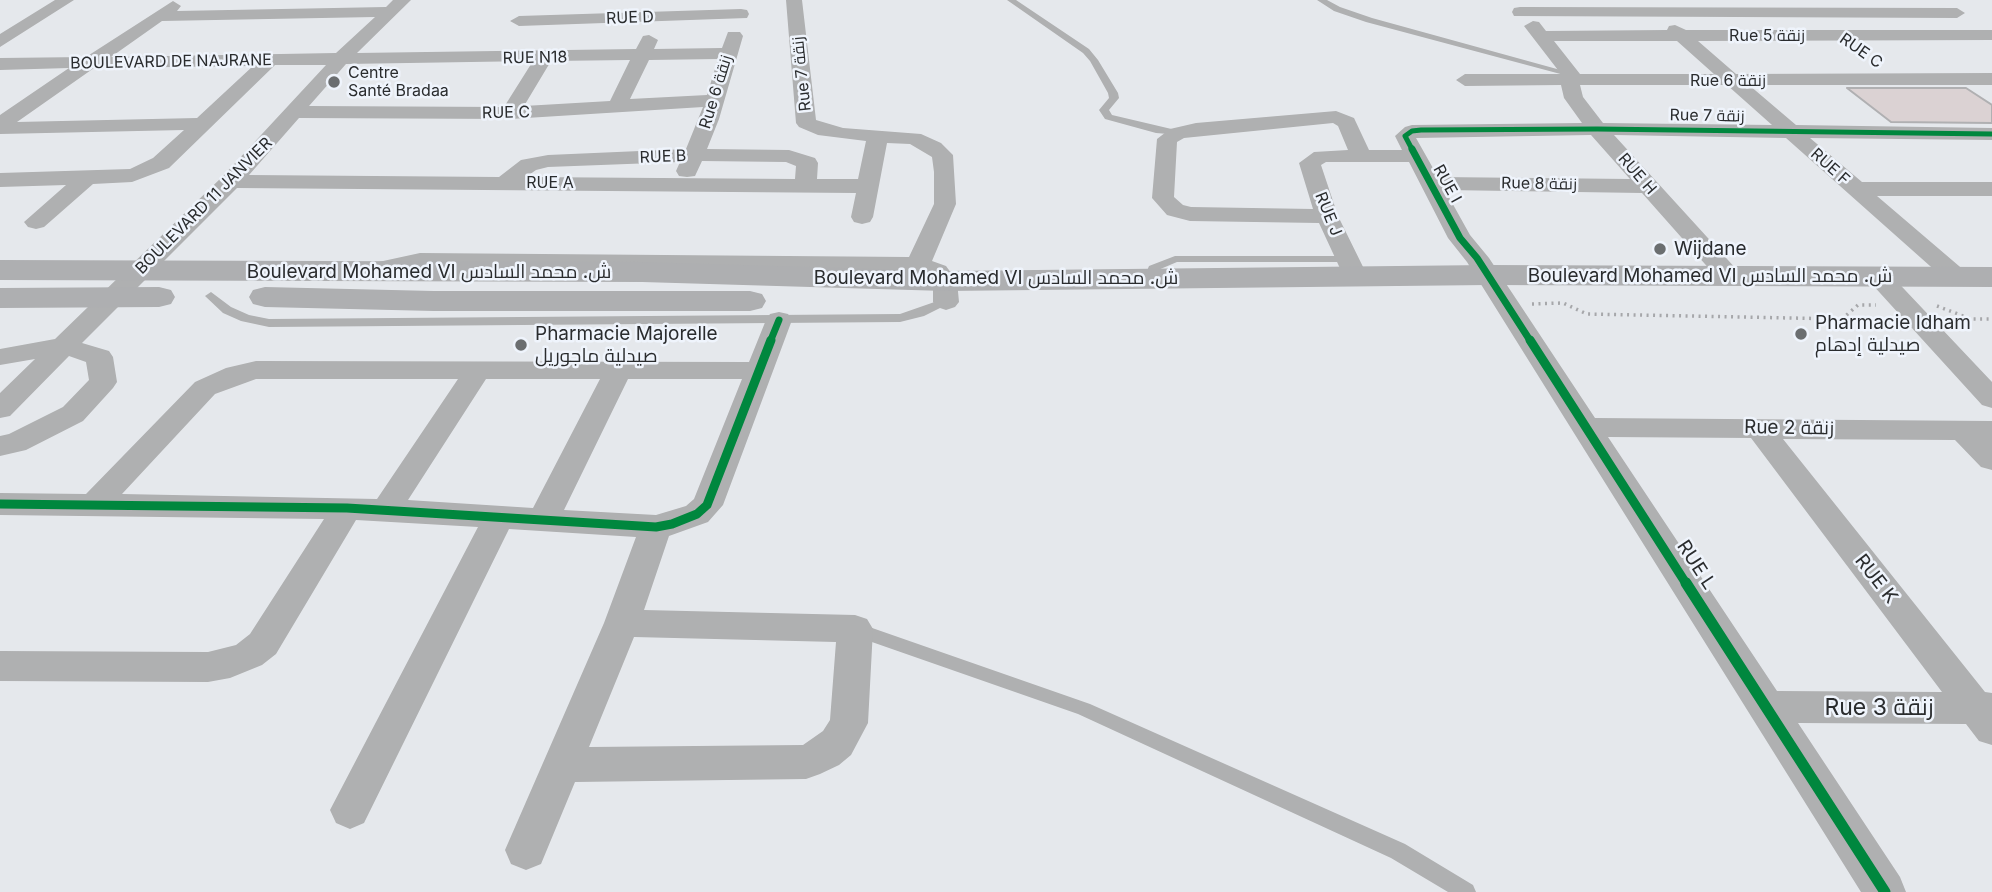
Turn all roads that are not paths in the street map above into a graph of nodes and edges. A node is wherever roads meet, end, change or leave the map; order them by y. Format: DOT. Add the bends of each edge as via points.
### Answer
graph roads {
  1 [pos="66,0"];
  2 [pos="180,0"];
  3 [pos="287,0"];
  4 [pos="529,0"];
  5 [pos="610,0"];
  6 [pos="794,0"];
  7 [pos="1011,0"];
  8 [pos="1321,0"];
  9 [pos="1786,0"];
  10 [pos="1922,0"];
  11 [pos="397,6"];
  12 [pos="1514,6"];
  13 [pos="1648,6"];
  14 [pos="744,7"];
  15 [pos="1950,10"];
  16 [pos="1806,13"];
  17 [pos="270,14"];
  18 [pos="159,16"];
  19 [pos="657,17"];
  20 [pos="601,19"];
  21 [pos="519,21"];
  22 [pos="1992,34"];
  23 [pos="1542,36"];
  24 [pos="1682,36"];
  25 [pos="1841,37"];
  26 [pos="0,42"];
  27 [pos="728,53"];
  28 [pos="643,55"];
  29 [pos="342,58"];
  30 [pos="496,58"];
  31 [pos="544,58"];
  32 [pos="270,60"];
  33 [pos="87,63"];
  34 [pos="0,64"];
  35 [pos="250,78"];
  36 [pos="1572,78"];
  37 [pos="1900,79"];
  38 [pos="1992,79"];
  39 [pos="1465,80"];
  40 [pos="1732,81"];
  41 [pos="59,82"];
  42 [pos="0,83"];
  43 [pos="714,100"];
  44 [pos="617,107"];
  45 [pos="296,112"];
  46 [pos="510,113"];
  47 [pos="201,124"];
  48 [pos="0,126"];
  49 [pos="1597,129"];
  50 [pos="1421,130"];
  51 [pos="1791,132"];
  52 [pos="1177,133"];
  53 [pos="878,135"];
  54 [pos="1987,137"];
  55 [pos="695,155"];
  56 [pos="1361,156"];
  57 [pos="1415,156"];
  58 [pos="87,178"];
  59 [pos="0,180"];
  60 [pos="231,181"];
  61 [pos="502,183"];
  62 [pos="681,183"];
  63 [pos="1431,183"];
  64 [pos="806,185"];
  65 [pos="868,186"];
  66 [pos="1646,186"];
  67 [pos="1854,189"];
  68 [pos="1992,189"];
  69 [pos="1327,216"];
  70 [pos="862,217"];
  71 [pos="36,222"];
  72 [pos="918,264"];
  73 [pos="645,266"];
  74 [pos="1351,268"];
  75 [pos="141,270"];
  76 [pos="0,271"];
  77 [pos="1729,276"];
  78 [pos="1958,277"];
  79 [pos="1992,277"];
  80 [pos="1493,284"];
  81 [pos="945,292"];
  82 [pos="1893,293"];
  83 [pos="113,297"];
  84 [pos="1992,297"];
  85 [pos="0,298"];
  86 [pos="607,311"];
  87 [pos="779,320"];
  88 [pos="64,346"];
  89 [pos="0,357"];
  90 [pos="759,371"];
  91 [pos="477,372"];
  92 [pos="618,372"];
  93 [pos="1992,399"];
  94 [pos="0,409"];
  95 [pos="1586,427"];
  96 [pos="1759,428"];
  97 [pos="1978,431"];
  98 [pos="0,446"];
  99 [pos="1992,460"];
  100 [pos="0,504"];
  101 [pos="94,505"];
  102 [pos="347,508"];
  103 [pos="386,510"];
  104 [pos="499,517"];
  105 [pos="543,519"];
  106 [pos="656,527"];
  107 [pos="622,623"];
  108 [pos="855,629"];
  109 [pos="0,666"];
  110 [pos="1766,707"];
  111 [pos="1987,715"];
  112 [pos="562,765"];
  113 [pos="350,810"];
  114 [pos="526,849"];
  115 [pos="1466,892"];
  116 [pos="1885,892"];
  1 -- 26 [label="street"];
  2 -- 18 [label="street"];
  3 -- 17 [label="street"];
  4 -- 21 [label="street"];
  5 -- 20 [label="street"];
  6 -- 53 [label="street, Rue 7 زنقة" via="806,123 825,131"];
  7 -- 52 [label="lane" via="1094,60 1113,93 1104,110 1108,117"];
  8 -- 36 [label="lane" via="1369,20"];
  9 -- 16 [label="street, RUE C"];
  10 -- 15 [label="street"];
  11 -- 17 [label="street"];
  11 -- 29 [label="street, BOULEVARD 11 JANVIER"];
  12 -- 13 [label="street"];
  12 -- 23 [label="street, RUE H"];
  13 -- 16 [label="street"];
  13 -- 24 [label="street, RUE F"];
  14 -- 19 [label="street, RUE D"];
  14 -- 27 [label="street, Rue 6 زنقة"];
  15 -- 16 [label="street"];
  15 -- 22 [label="street"];
  16 -- 25 [label="street, RUE C"];
  17 -- 18 [label="street"];
  18 -- 33 [label="street"];
  19 -- 20 [label="street, RUE D"];
  19 -- 28 [label="street"];
  20 -- 21 [label="street, RUE D"];
  21 -- 30 [label="street"];
  22 -- 25 [label="street, Rue 5 زنقة"];
  23 -- 24 [label="street, Rue 5 زنقة"];
  23 -- 36 [label="street, RUE H"];
  24 -- 25 [label="street, Rue 5 زنقة"];
  24 -- 40 [label="street, RUE F"];
  25 -- 37 [label="street, RUE C"];
  27 -- 28 [label="street, RUE N18"];
  27 -- 43 [label="street, Rue 6 زنقة"];
  28 -- 31 [label="street, RUE N18"];
  28 -- 44 [label="street"];
  29 -- 30 [label="street, RUE N18"];
  29 -- 32 [label="street, BOULEVARD DE NAJRANE"];
  29 -- 45 [label="street, BOULEVARD 11 JANVIER"];
  30 -- 31 [label="street, RUE N18"];
  31 -- 46 [label="street"];
  32 -- 33 [label="street, BOULEVARD DE NAJRANE"];
  32 -- 35 [label="street"];
  33 -- 34 [label="street, BOULEVARD DE NAJRANE"];
  33 -- 41 [label="street"];
  35 -- 41 [label="street"];
  35 -- 47 [label="street"];
  36 -- 39 [label="street, Rue 6 زنقة"];
  36 -- 40 [label="street, Rue 6 زنقة"];
  36 -- 49 [label="street, RUE H" via="1574,98"];
  37 -- 38 [label="street, Rue 6 زنقة"];
  37 -- 40 [label="street, Rue 6 زنقة"];
  40 -- 51 [label="street, RUE F"];
  41 -- 42 [label="street"];
  41 -- 48 [label="street"];
  43 -- 44 [label="street, RUE C"];
  43 -- 55 [label="street, Rue 6 زنقة"];
  44 -- 46 [label="street, RUE C"];
  45 -- 46 [label="street, RUE C"];
  45 -- 60 [label="street, BOULEVARD 11 JANVIER"];
  47 -- 48 [label="street"];
  47 -- 58 [label="street" via="148,170"];
  49 -- 50 [label="street, Rue 7 زنقة"];
  49 -- 51 [label="street, Rue 7 زنقة"];
  49 -- 66 [label="street, RUE H"];
  50 -- 57 [label="street, RUE I" via="1405,136"];
  51 -- 54 [label="street, Rue 7 زنقة"];
  51 -- 67 [label="street, RUE F"];
  52 -- 56 [label="street" via="1336,117 1347,122"];
  52 -- 69 [label="street" via="1167,139 1163,198 1175,209 1190,214"];
  53 -- 65 [label="street"];
  53 -- 72 [label="street, Rue 7 زنقة" via="914,138 942,155 945,204"];
  55 -- 61 [label="street, RUE B" via="548,162 529,165"];
  55 -- 62 [label="street, Rue 6 زنقة"];
  55 -- 64 [label="street, RUE B" via="789,156 807,163"];
  56 -- 57 [label="street"];
  56 -- 69 [label="street, RUE J" via="1311,160"];
  57 -- 63 [label="street, RUE I"];
  58 -- 59 [label="street"];
  58 -- 71 [label="street"];
  60 -- 61 [label="street, RUE A"];
  60 -- 75 [label="street, BOULEVARD 11 JANVIER"];
  61 -- 62 [label="street, RUE A"];
  62 -- 64 [label="street, RUE A"];
  63 -- 66 [label="street, Rue 8 زنقة"];
  63 -- 80 [label="street, RUE I" via="1460,238"];
  64 -- 65 [label="street, RUE A"];
  65 -- 70 [label="street"];
  66 -- 77 [label="street, RUE H"];
  67 -- 68 [label="street"];
  67 -- 78 [label="street, RUE F"];
  69 -- 74 [label="street, RUE J"];
  72 -- 73 [label="street"];
  72 -- 81 [label="street" via="937,271"];
  73 -- 75 [label="main road, Boulevard Mohamed VI ش. محمد السادس"];
  73 -- 81 [label="main road, Boulevard Mohamed VI ش. محمد السادس"];
  74 -- 80 [label="main road, Boulevard Mohamed VI ش. محمد السادس"];
  74 -- 81 [label="main road, Boulevard Mohamed VI ش. محمد السادس"];
  75 -- 76 [label="main road, Boulevard Mohamed VI ش. محمد السادس"];
  75 -- 83 [label="street, BOULEVARD 11 JANVIER"];
  77 -- 80 [label="main road, Boulevard Mohamed VI ش. محمد السادس"];
  77 -- 82 [label="main road, Boulevard Mohamed VI ش. محمد السادس"];
  78 -- 79 [label="main road, Boulevard Mohamed VI ش. محمد السادس"];
  78 -- 82 [label="main road, Boulevard Mohamed VI ش. محمد السادس"];
  80 -- 81 [label="main road, Boulevard Mohamed VI ش. محمد السادس"];
  80 -- 82 [label="main road, Boulevard Mohamed VI ش. محمد السادس"];
  80 -- 95 [label="street, RUE L"];
  81 -- 86 [label="main road, Boulevard Mohamed VI ش. محمد السادس"];
  81 -- 87 [label="lane" via="920,313 900,318"];
  82 -- 84 [label="main road, Boulevard Mohamed VI ش. محمد السادس"];
  82 -- 93 [label="street"];
  83 -- 85 [label="main road, Boulevard Mohamed VI ش. محمد السادس"];
  83 -- 86 [label="main road, Boulevard Mohamed VI ش. محمد السادس" via="211,296 424,312"];
  83 -- 88 [label="street, BOULEVARD 11 JANVIER"];
  86 -- 87 [label="lane"];
  87 -- 90 [label="street"];
  88 -- 89 [label="street"];
  88 -- 94 [label="street, BOULEVARD 11 JANVIER"];
  88 -- 98 [label="street" via="99,356 103,382 73,414 16,443"];
  90 -- 92 [label="street"];
  90 -- 106 [label="street" via="706,505 686,520"];
  91 -- 92 [label="street"];
  91 -- 101 [label="street" via="256,370 236,374 205,388"];
  91 -- 103 [label="street"];
  92 -- 105 [label="street"];
  95 -- 96 [label="street, Rue 2 زنقة"];
  95 -- 110 [label="street, RUE L"];
  96 -- 97 [label="street, Rue 2 زنقة"];
  96 -- 111 [label="street, RUE K"];
  97 -- 99 [label="street"];
  100 -- 101 [label="street"];
  101 -- 102 [label="street"];
  102 -- 103 [label="street"];
  102 -- 109 [label="street" via="263,644 230,663 181,668"];
  103 -- 104 [label="street"];
  104 -- 105 [label="street"];
  104 -- 113 [label="street"];
  105 -- 106 [label="street"];
  106 -- 107 [label="street"];
  107 -- 108 [label="street"];
  107 -- 112 [label="street"];
  108 -- 112 [label="street" via="849,723 837,743 806,762"];
  108 -- 115 [label="lane" via="1084,709 1398,851"];
  110 -- 111 [label="street, Rue 3 زنقة"];
  110 -- 116 [label="street, RUE L"];
  112 -- 114 [label="street"];
}
